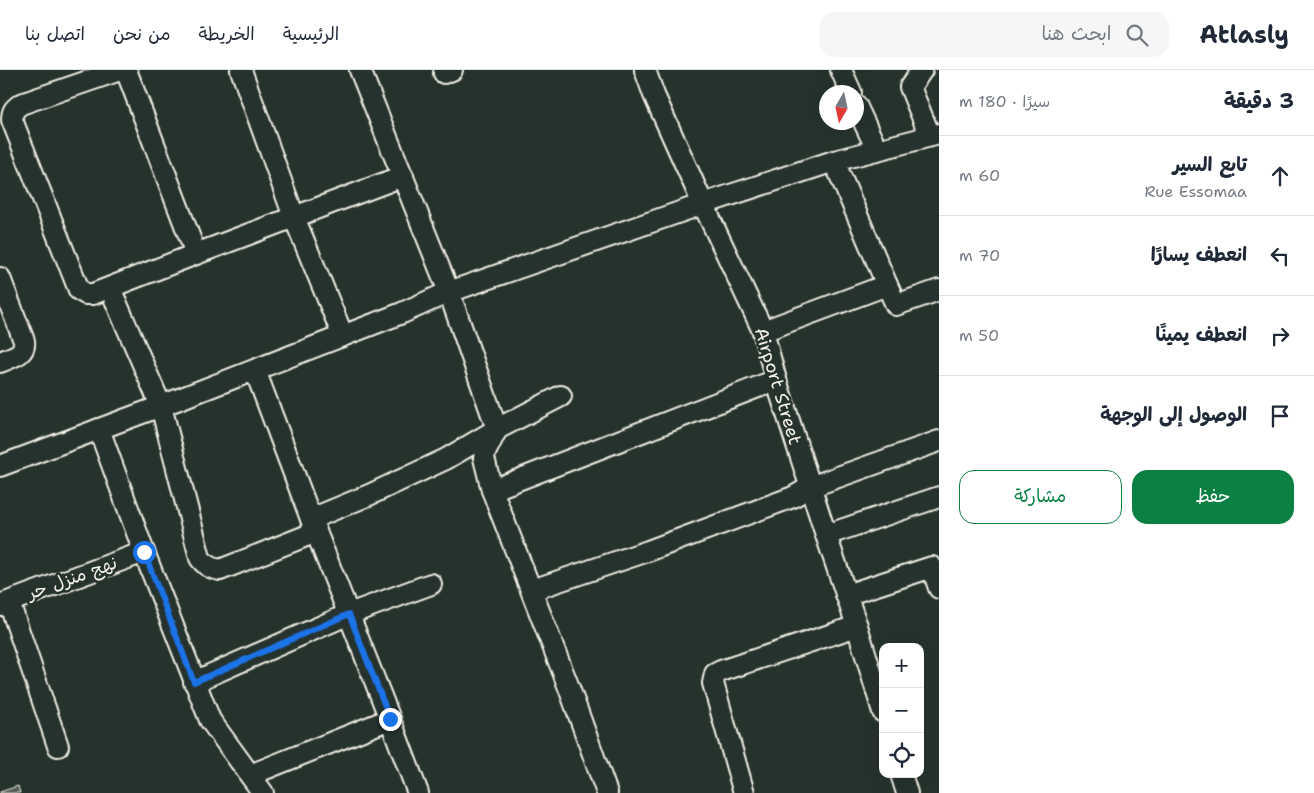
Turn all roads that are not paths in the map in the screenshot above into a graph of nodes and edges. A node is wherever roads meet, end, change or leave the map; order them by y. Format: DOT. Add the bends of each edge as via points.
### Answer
graph roads {
  1 [pos="120,70"];
  2 [pos="126,70"];
  3 [pos="241,70"];
  4 [pos="360,70"];
  5 [pos="645,70"];
  6 [pos="841,70"];
  7 [pos="922,70"];
  8 [pos="848,85"];
  9 [pos="864,122"];
  10 [pos="934,135"];
  11 [pos="877,150"];
  12 [pos="834,161"];
  13 [pos="402,176"];
  14 [pos="703,204"];
  15 [pos="294,217"];
  16 [pos="196,254"];
  17 [pos="0,278"];
  18 [pos="887,286"];
  19 [pos="110,288"];
  20 [pos="939,290"];
  21 [pos="449,292"];
  22 [pos="763,331"];
  23 [pos="343,336"];
  24 [pos="0,362"];
  25 [pos="255,370"];
  26 [pos="776,380"];
  27 [pos="561,396"];
  28 [pos="161,406"];
  29 [pos="99,429"];
  30 [pos="497,429"];
  31 [pos="939,441"];
  32 [pos="0,466"];
  33 [pos="810,487"];
  34 [pos="492,490"];
  35 [pos="939,497"];
  36 [pos="314,526"];
  37 [pos="826,535"];
  38 [pos="144,552"];
  39 [pos="936,565"];
  40 [pos="431,584"];
  41 [pos="939,588"];
  42 [pos="532,590"];
  43 [pos="846,595"];
  44 [pos="4,603"];
  45 [pos="349,614"];
  46 [pos="857,626"];
  47 [pos="194,682"];
  48 [pos="879,699"];
  49 [pos="390,719"];
  50 [pos="58,746"];
  51 [pos="250,775"];
  52 [pos="902,778"];
  53 [pos="263,793"];
  54 [pos="418,793"];
  55 [pos="606,793"];
  56 [pos="744,793"];
  57 [pos="907,793"];
  1 -- 19 [label="street" via="21,104 12,112 12,120 79,290 93,294"];
  2 -- 16 [label="street"];
  3 -- 15 [label="street"];
  4 -- 13 [label="street"];
  5 -- 14 [label="street, Airport Street"];
  6 -- 8 [label="street"];
  7 -- 10 [label="street" via="910,87"];
  9 -- 11 [label="street"];
  10 -- 11 [label="street"];
  11 -- 12 [label="street"];
  12 -- 14 [label="street"];
  12 -- 18 [label="street"];
  13 -- 15 [label="street"];
  13 -- 21 [label="street"];
  14 -- 21 [label="street"];
  14 -- 22 [label="street, Airport Street"];
  15 -- 16 [label="street"];
  15 -- 23 [label="street"];
  16 -- 19 [label="street"];
  17 -- 24 [label="street" via="25,346 23,351"];
  18 -- 20 [label="street" via="896,305"];
  18 -- 22 [label="street"];
  19 -- 28 [label="street"];
  21 -- 23 [label="street"];
  21 -- 30 [label="street"];
  22 -- 26 [label="street, Airport Street"];
  23 -- 25 [label="street"];
  25 -- 28 [label="street"];
  25 -- 36 [label="street"];
  26 -- 33 [label="street, Airport Street"];
  26 -- 34 [label="street"];
  27 -- 30 [label="street"];
  28 -- 29 [label="street"];
  28 -- 36 [label="street" via="200,558 206,565 220,570"];
  29 -- 32 [label="street"];
  29 -- 38 [label="street"];
  30 -- 34 [label="street" via="484,453"];
  30 -- 36 [label="street" via="446,459 369,495"];
  31 -- 33 [label="street"];
  33 -- 37 [label="street, Airport Street"];
  33 -- 42 [label="street" via="793,497 648,551"];
  34 -- 42 [label="street"];
  35 -- 37 [label="street"];
  36 -- 45 [label="street"];
  37 -- 43 [label="street, Airport Street"];
  38 -- 44 [label="street, نهج منزل حر"];
  38 -- 47 [label="street"];
  39 -- 41 [label="street"];
  39 -- 43 [label="street"];
  40 -- 45 [label="street"];
  42 -- 55 [label="street"];
  43 -- 46 [label="street, Airport Street"];
  44 -- 50 [label="street"];
  45 -- 47 [label="street"];
  45 -- 49 [label="street"];
  46 -- 48 [label="street, Airport Street"];
  46 -- 56 [label="street" via="715,674 713,683"];
  47 -- 51 [label="street" via="210,720"];
  49 -- 51 [label="street"];
  49 -- 54 [label="street"];
  51 -- 53 [label="street"];
  52 -- 57 [label="street"];
}
